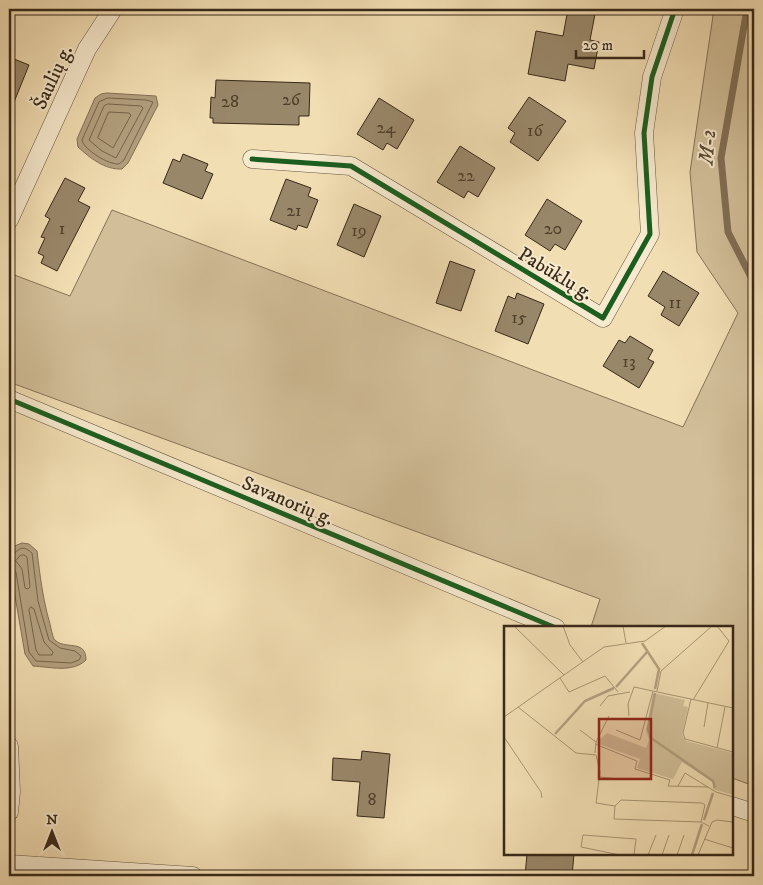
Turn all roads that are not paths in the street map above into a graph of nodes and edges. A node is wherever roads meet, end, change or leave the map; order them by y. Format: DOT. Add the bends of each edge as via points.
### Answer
graph roads {
  1 [pos="113,9"];
  2 [pos="675,9"];
  3 [pos="252,159"];
  4 [pos="9,220"];
  5 [pos="9,400"];
  6 [pos="551,626"];
  7 [pos="9,746"];
  8 [pos="733,806"];
  9 [pos="9,812"];
  10 [pos="754,813"];
  11 [pos="9,864"];
  12 [pos="193,876"];
  1 -- 4 [label="street, Šaulių g." via="88,49"];
  2 -- 3 [label="street, Pabūklų g." via="652,77 644,133 650,234 603,318 351,166"];
  5 -- 6 [label="street, Savanorių g."];
  7 -- 9 [label="street"];
  8 -- 10 [label="street"];
  11 -- 12 [label="street"];
}
